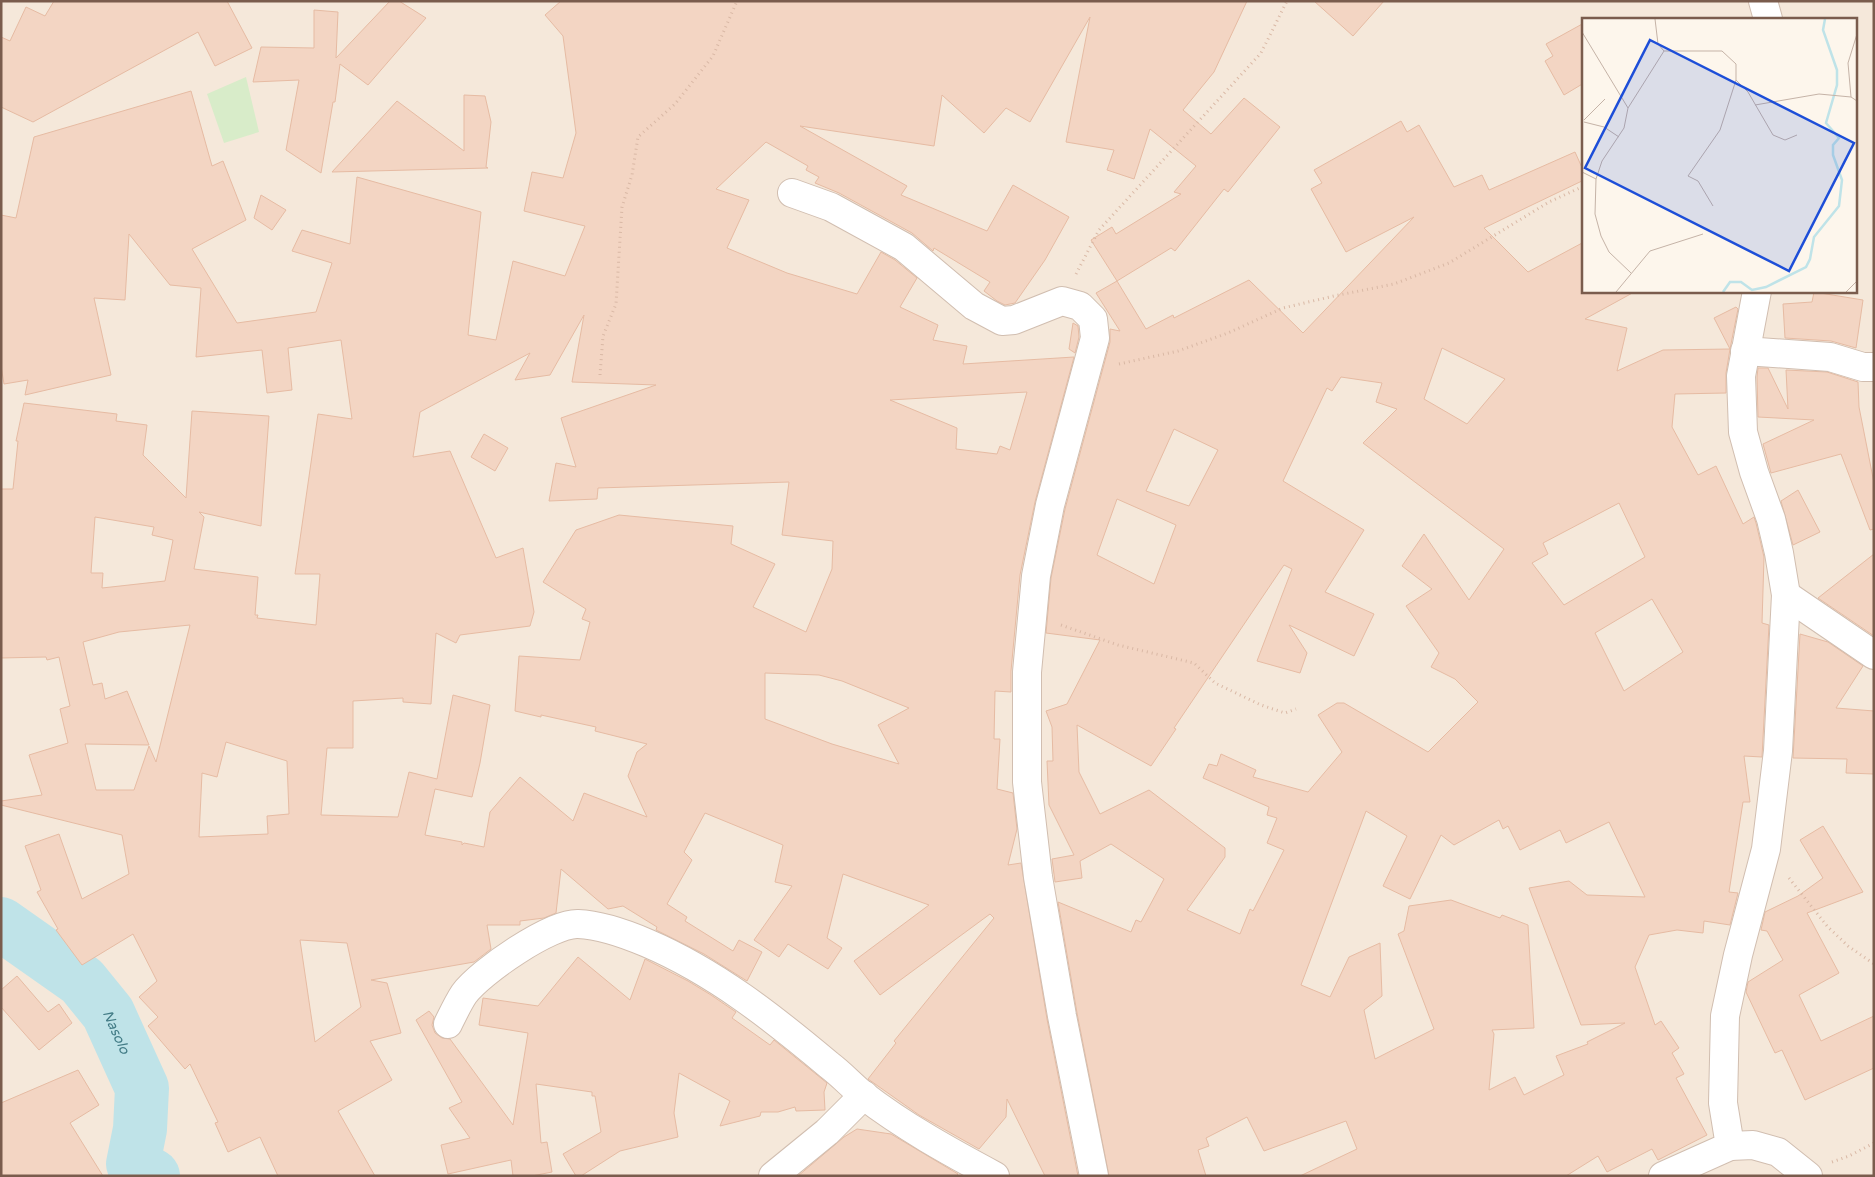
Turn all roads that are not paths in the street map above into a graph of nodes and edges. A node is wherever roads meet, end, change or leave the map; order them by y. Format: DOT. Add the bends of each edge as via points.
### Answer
graph roads {
  1 [pos="1764,1"];
  2 [pos="1768,18"];
  3 [pos="792,193"];
  4 [pos="1757,292"];
  5 [pos="1745,351"];
  6 [pos="1874,367"];
  7 [pos="1786,595"];
  8 [pos="1874,655"];
  9 [pos="448,1024"];
  10 [pos="864,1095"];
  11 [pos="1730,1146"];
  12 [pos="1807,1174"];
  13 [pos="773,1176"];
  14 [pos="995,1176"];
  15 [pos="1094,1176"];
  16 [pos="1663,1176"];
  1 -- 2 [label="street"];
  3 -- 15 [label="street" via="831,207 904,247 974,306 1002,321 1014,320 1062,302 1080,306 1093,319 1095,338 1050,505 1036,576 1028,672 1028,791 1038,878"];
  4 -- 5 [label="street"];
  5 -- 6 [label="street" via="1830,357"];
  5 -- 7 [label="street" via="1740,376 1742,432 1771,519"];
  7 -- 8 [label="street"];
  7 -- 11 [label="street" via="1778,751 1766,848 1725,1016 1723,1103"];
  9 -- 10 [label="street" via="465,994 487,971 520,947 556,930 576,924 590,926 624,933 667,952 726,985"];
  10 -- 13 [label="street"];
  10 -- 14 [label="street" via="912,1128"];
  11 -- 12 [label="street" via="1753,1145 1778,1152"];
  11 -- 16 [label="street"];
}
